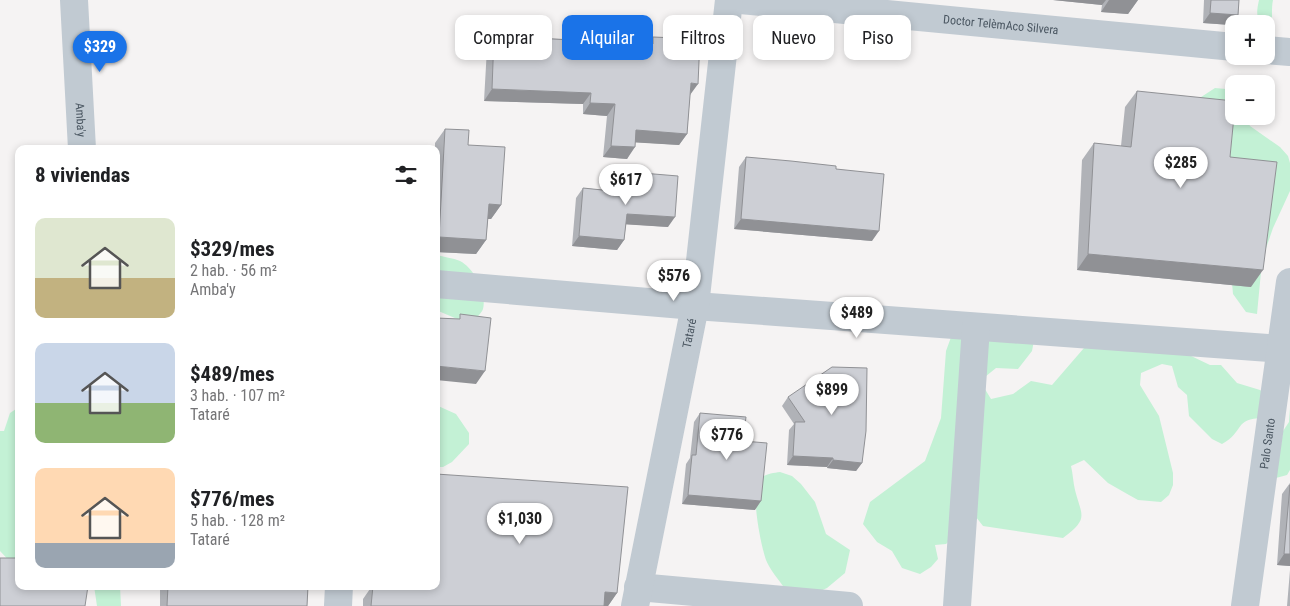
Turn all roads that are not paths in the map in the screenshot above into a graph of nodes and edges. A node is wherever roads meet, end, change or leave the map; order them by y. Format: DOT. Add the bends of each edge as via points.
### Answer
graph roads {
  1 [pos="74,0"];
  2 [pos="729,0"];
  3 [pos="740,0"];
  4 [pos="1225,46"];
  5 [pos="1275,51"];
  6 [pos="1290,52"];
  7 [pos="82,145"];
  8 [pos="1290,282"];
  9 [pos="440,284"];
  10 [pos="695,306"];
  11 [pos="976,327"];
  12 [pos="1282,349"];
  13 [pos="339,590"];
  14 [pos="637,597"];
  15 [pos="338,606"];
  16 [pos="849,606"];
  17 [pos="958,606"];
  18 [pos="1245,606"];
  1 -- 7 [label="street, Amba'y"];
  2 -- 10 [label="street, Tataré"];
  3 -- 4 [label="street, Doctor TelèmAco Silvera"];
  5 -- 6 [label="street"];
  8 -- 12 [label="street, Palo Santo"];
  9 -- 10 [label="street"];
  10 -- 11 [label="street"];
  10 -- 14 [label="street, Tataré"];
  11 -- 12 [label="street"];
  11 -- 17 [label="street"];
  12 -- 18 [label="street, Palo Santo"];
  13 -- 15 [label="street"];
  14 -- 16 [label="street"];
}
